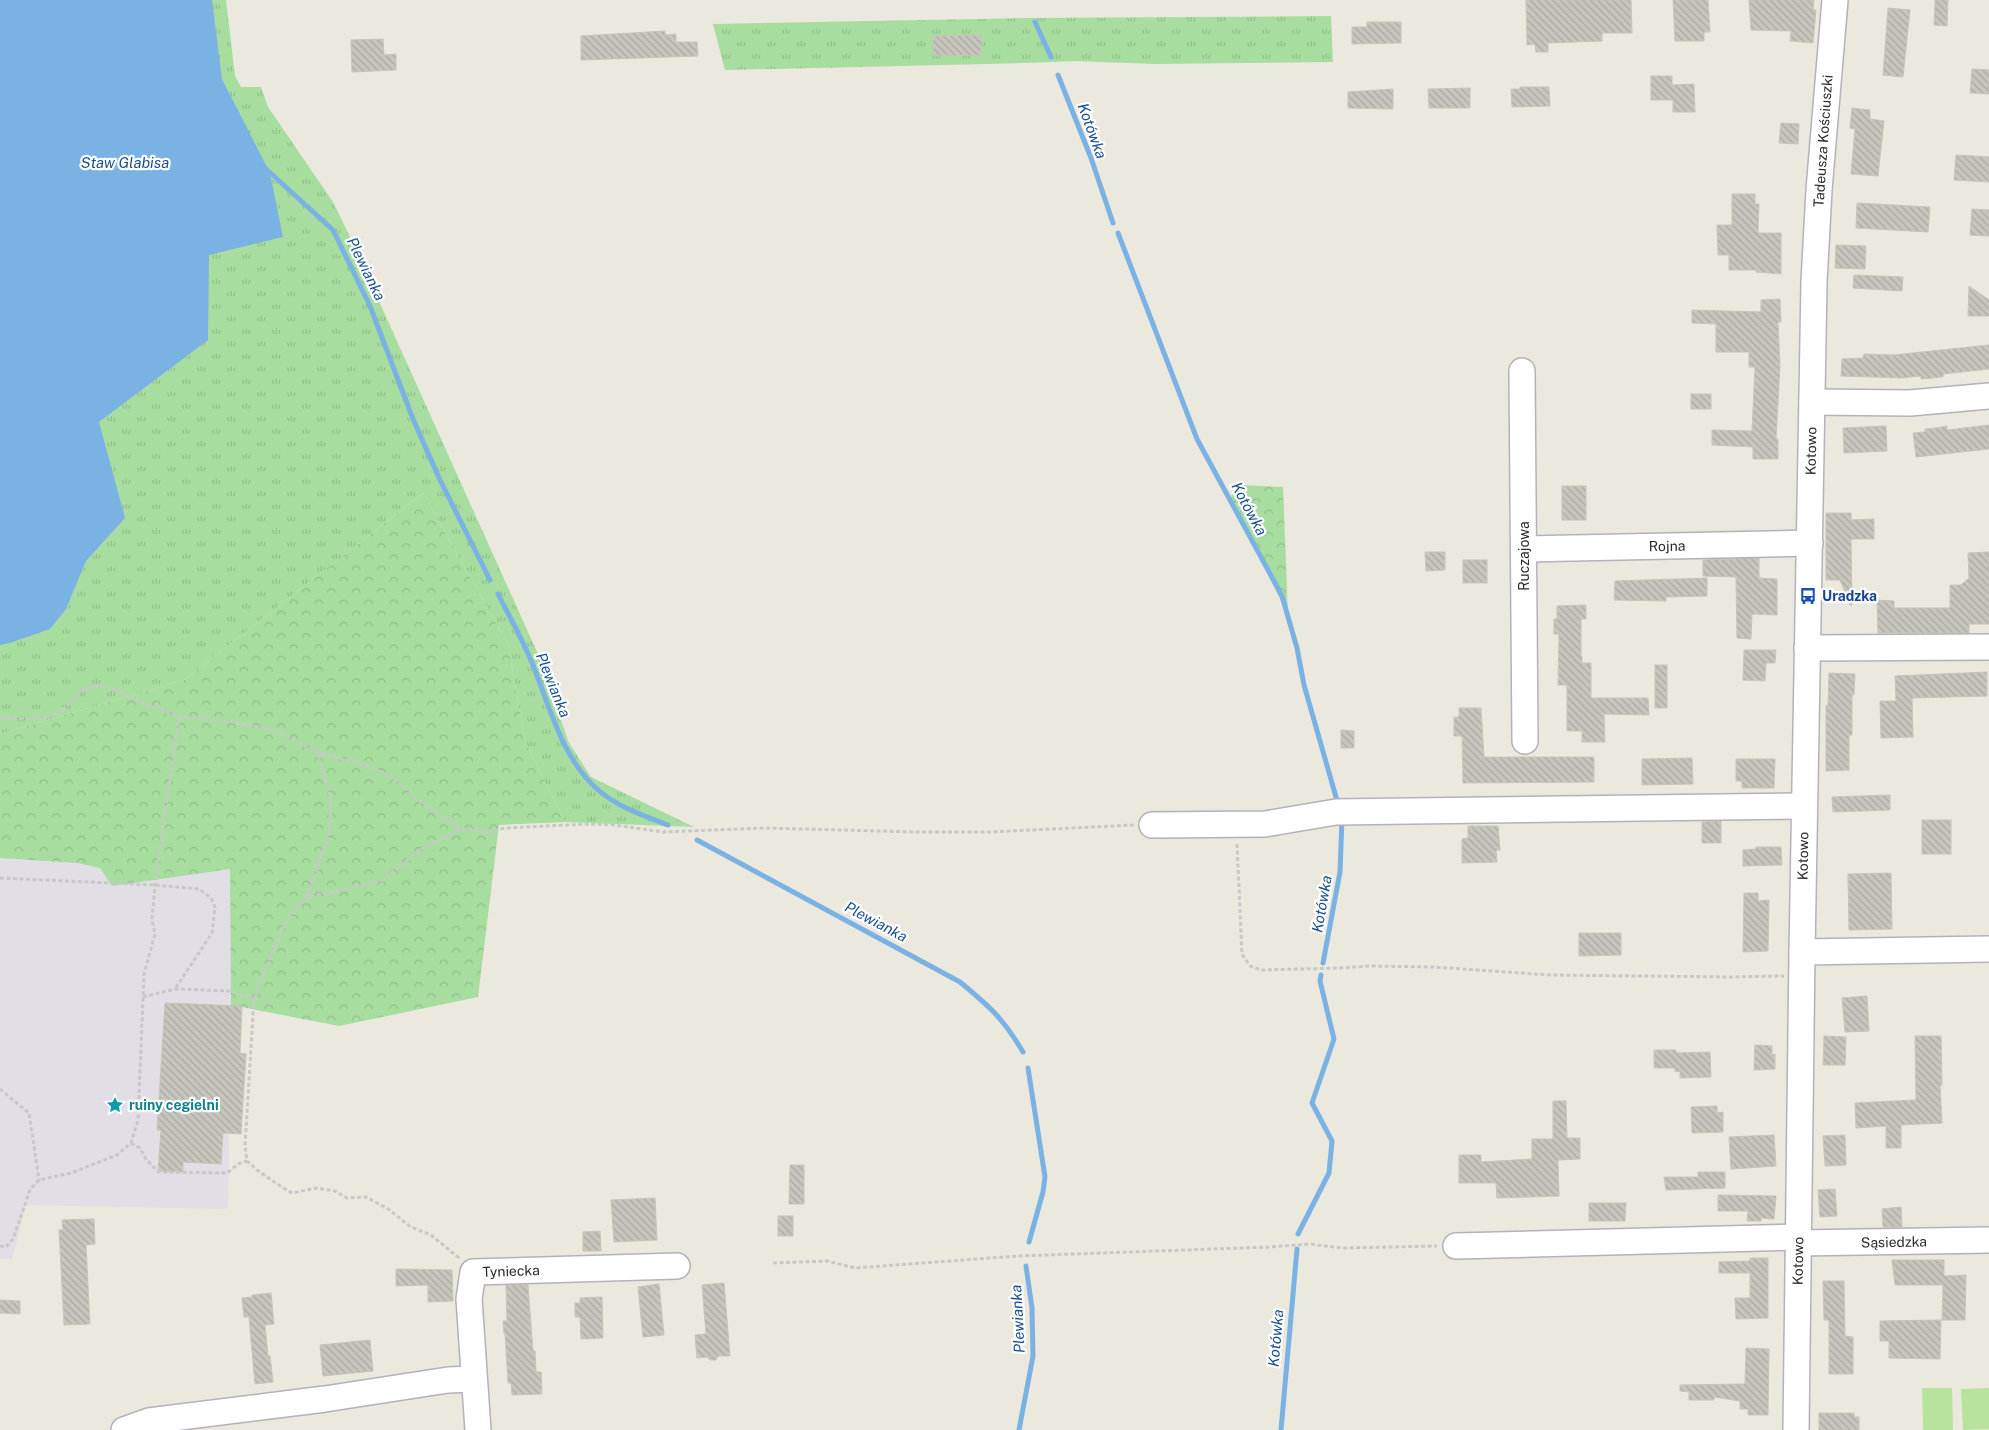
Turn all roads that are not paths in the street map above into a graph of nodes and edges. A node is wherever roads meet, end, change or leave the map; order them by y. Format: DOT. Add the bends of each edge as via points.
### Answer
graph roads {
  1 [pos="1835,0"];
  2 [pos="1814,282"];
  3 [pos="1522,371"];
  4 [pos="1989,396"];
  5 [pos="1812,402"];
  6 [pos="1810,543"];
  7 [pos="1524,549"];
  8 [pos="1989,647"];
  9 [pos="1807,648"];
  10 [pos="1525,741"];
  11 [pos="1804,806"];
  12 [pos="1152,825"];
  13 [pos="1989,949"];
  14 [pos="1802,964"];
  15 [pos="1798,1240"];
  16 [pos="1989,1240"];
  17 [pos="1456,1246"];
  18 [pos="676,1266"];
  19 [pos="474,1379"];
  20 [pos="124,1430"];
  21 [pos="478,1430"];
  22 [pos="1796,1430"];
  1 -- 2 [label="street, Tadeusza Kościuszki"];
  2 -- 5 [label="street, Kotowo"];
  3 -- 7 [label="street, Ruczajowa"];
  4 -- 5 [label="street" via="1910,403"];
  5 -- 6 [label="street, Kotowo"];
  6 -- 7 [label="street, Rojna"];
  6 -- 9 [label="street, Kotowo"];
  7 -- 10 [label="street, Ruczajowa"];
  8 -- 9 [label="street"];
  9 -- 11 [label="street, Kotowo"];
  11 -- 12 [label="street" via="1336,812 1265,824"];
  11 -- 14 [label="street, Kotowo"];
  13 -- 14 [label="street"];
  14 -- 15 [label="street, Kotowo"];
  15 -- 16 [label="street, Sąsiedzka"];
  15 -- 17 [label="street, Sąsiedzka"];
  15 -- 22 [label="street, Kotowo"];
  18 -- 19 [label="street, Tyniecka" via="473,1272 469,1299"];
  19 -- 20 [label="street" via="150,1421"];
  19 -- 21 [label="street, Tyniecka"];
}
